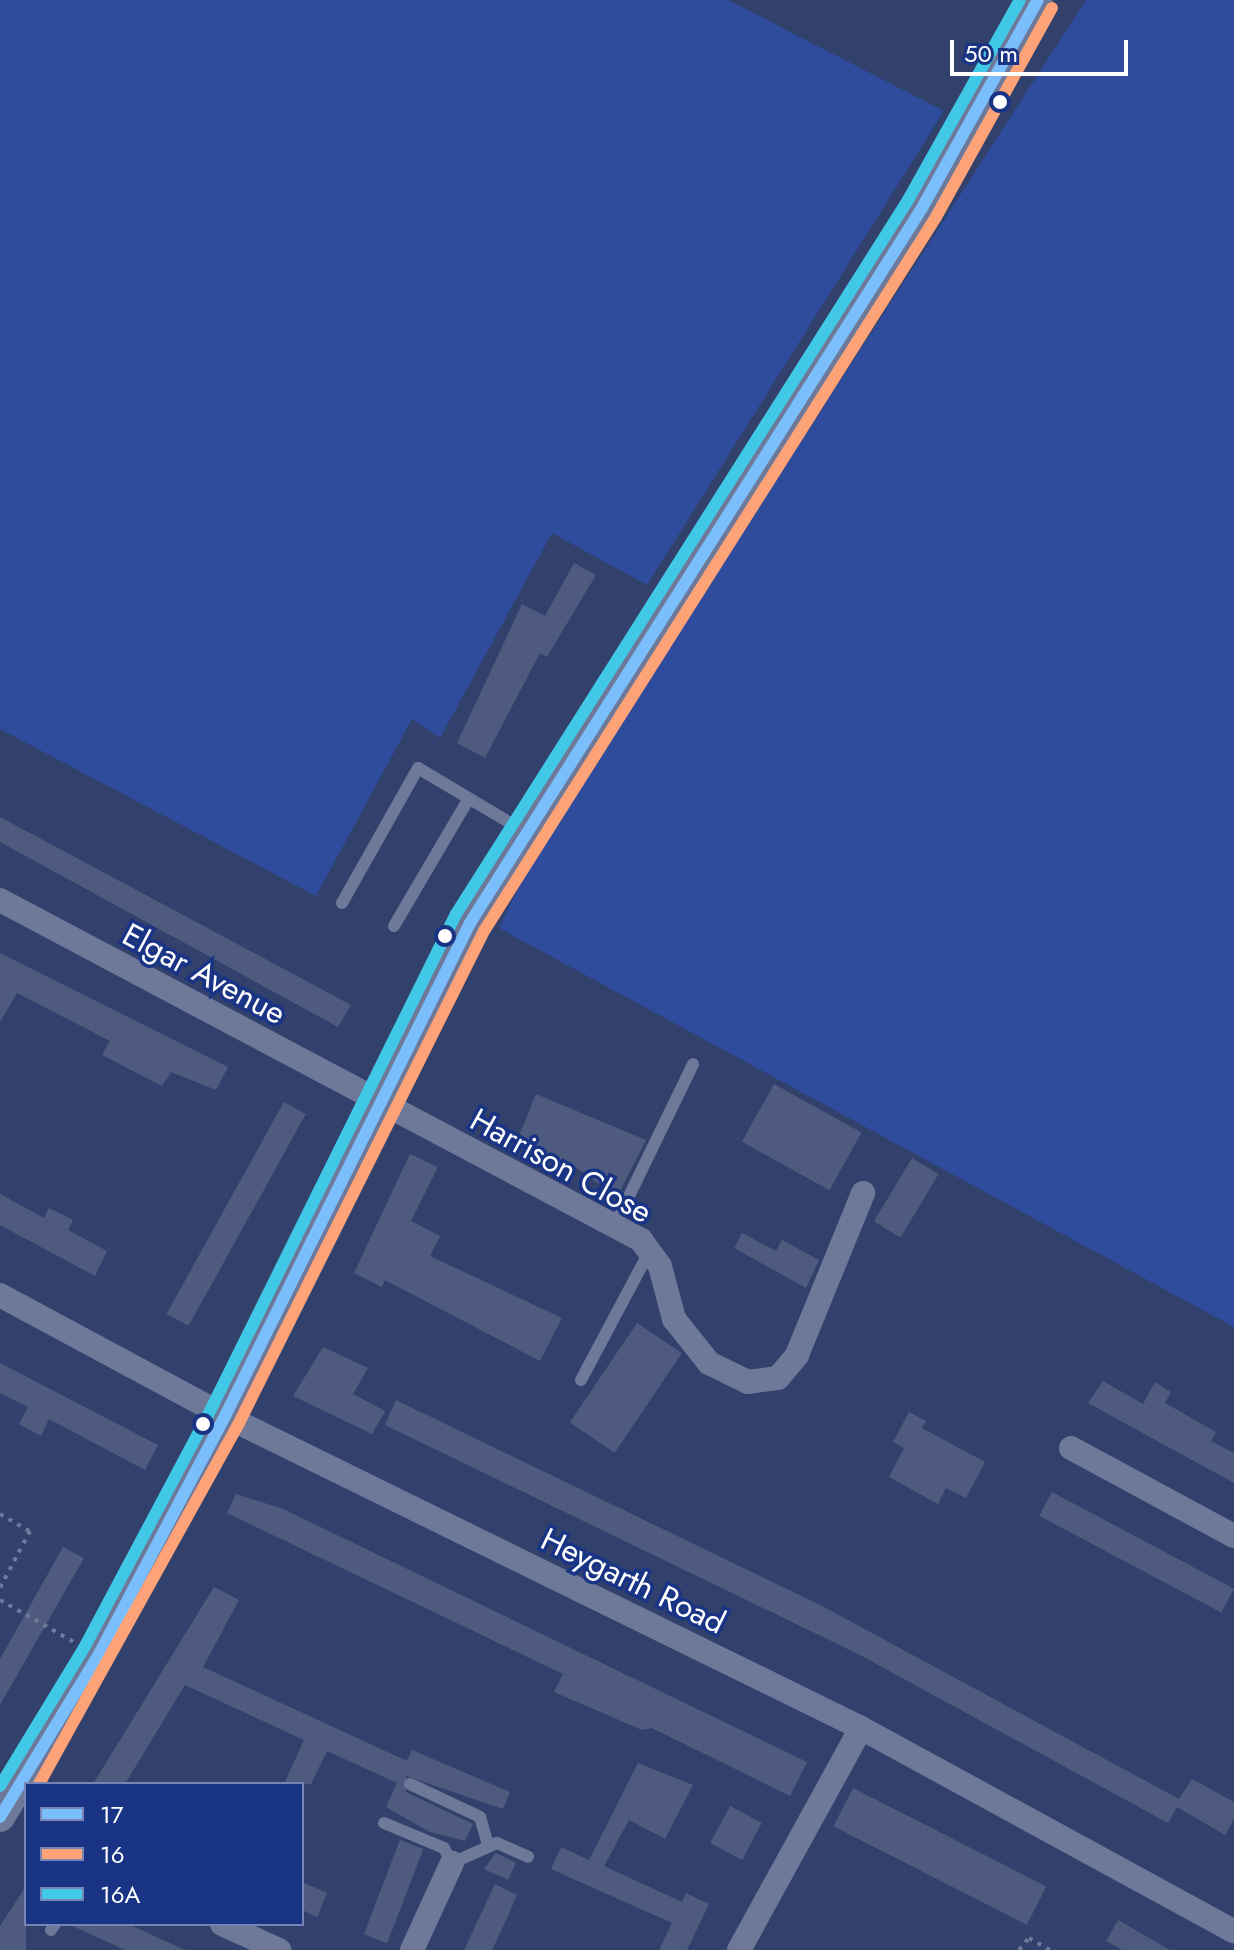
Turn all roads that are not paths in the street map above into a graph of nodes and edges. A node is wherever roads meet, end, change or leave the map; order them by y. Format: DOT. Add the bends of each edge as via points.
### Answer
graph roads {
  1 [pos="1038,0"];
  2 [pos="469,798"];
  3 [pos="527,833"];
  4 [pos="0,900"];
  5 [pos="342,903"];
  6 [pos="394,926"];
  7 [pos="693,1064"];
  8 [pos="378,1103"];
  9 [pos="863,1193"];
  10 [pos="614,1227"];
  11 [pos="649,1252"];
  12 [pos="0,1295"];
  13 [pos="581,1380"];
  14 [pos="225,1416"];
  15 [pos="1071,1448"];
  16 [pos="1234,1536"];
  17 [pos="861,1728"];
  18 [pos="410,1784"];
  19 [pos="0,1817"];
  20 [pos="384,1823"];
  21 [pos="488,1845"];
  22 [pos="528,1857"];
  23 [pos="452,1863"];
  24 [pos="226,1926"];
  25 [pos="1234,1931"];
  26 [pos="279,1950"];
  27 [pos="412,1950"];
  28 [pos="739,1950"];
  1 -- 3 [label="street" via="922,208"];
  2 -- 3 [label="lane"];
  2 -- 5 [label="lane" via="415,770"];
  2 -- 6 [label="lane"];
  3 -- 8 [label="street" via="470,923"];
  4 -- 8 [label="street, Elgar Avenue"];
  7 -- 10 [label="lane"];
  8 -- 10 [label="street, Harrison Close"];
  8 -- 14 [label="street"];
  9 -- 11 [label="street, Harrison Close" via="797,1355 778,1378 748,1382 709,1363 674,1319"];
  10 -- 11 [label="street, Harrison Close"];
  11 -- 13 [label="lane"];
  12 -- 14 [label="street, Heygarth Road"];
  14 -- 17 [label="street, Heygarth Road"];
  14 -- 19 [label="street" via="98,1656"];
  15 -- 16 [label="street"];
  17 -- 25 [label="street, Heygarth Road"];
  17 -- 28 [label="street"];
  18 -- 21 [label="lane" via="480,1817"];
  20 -- 23 [label="lane" via="444,1848"];
  21 -- 22 [label="lane"];
  21 -- 23 [label="lane"];
  23 -- 27 [label="street"];
  24 -- 26 [label="street"];
}
